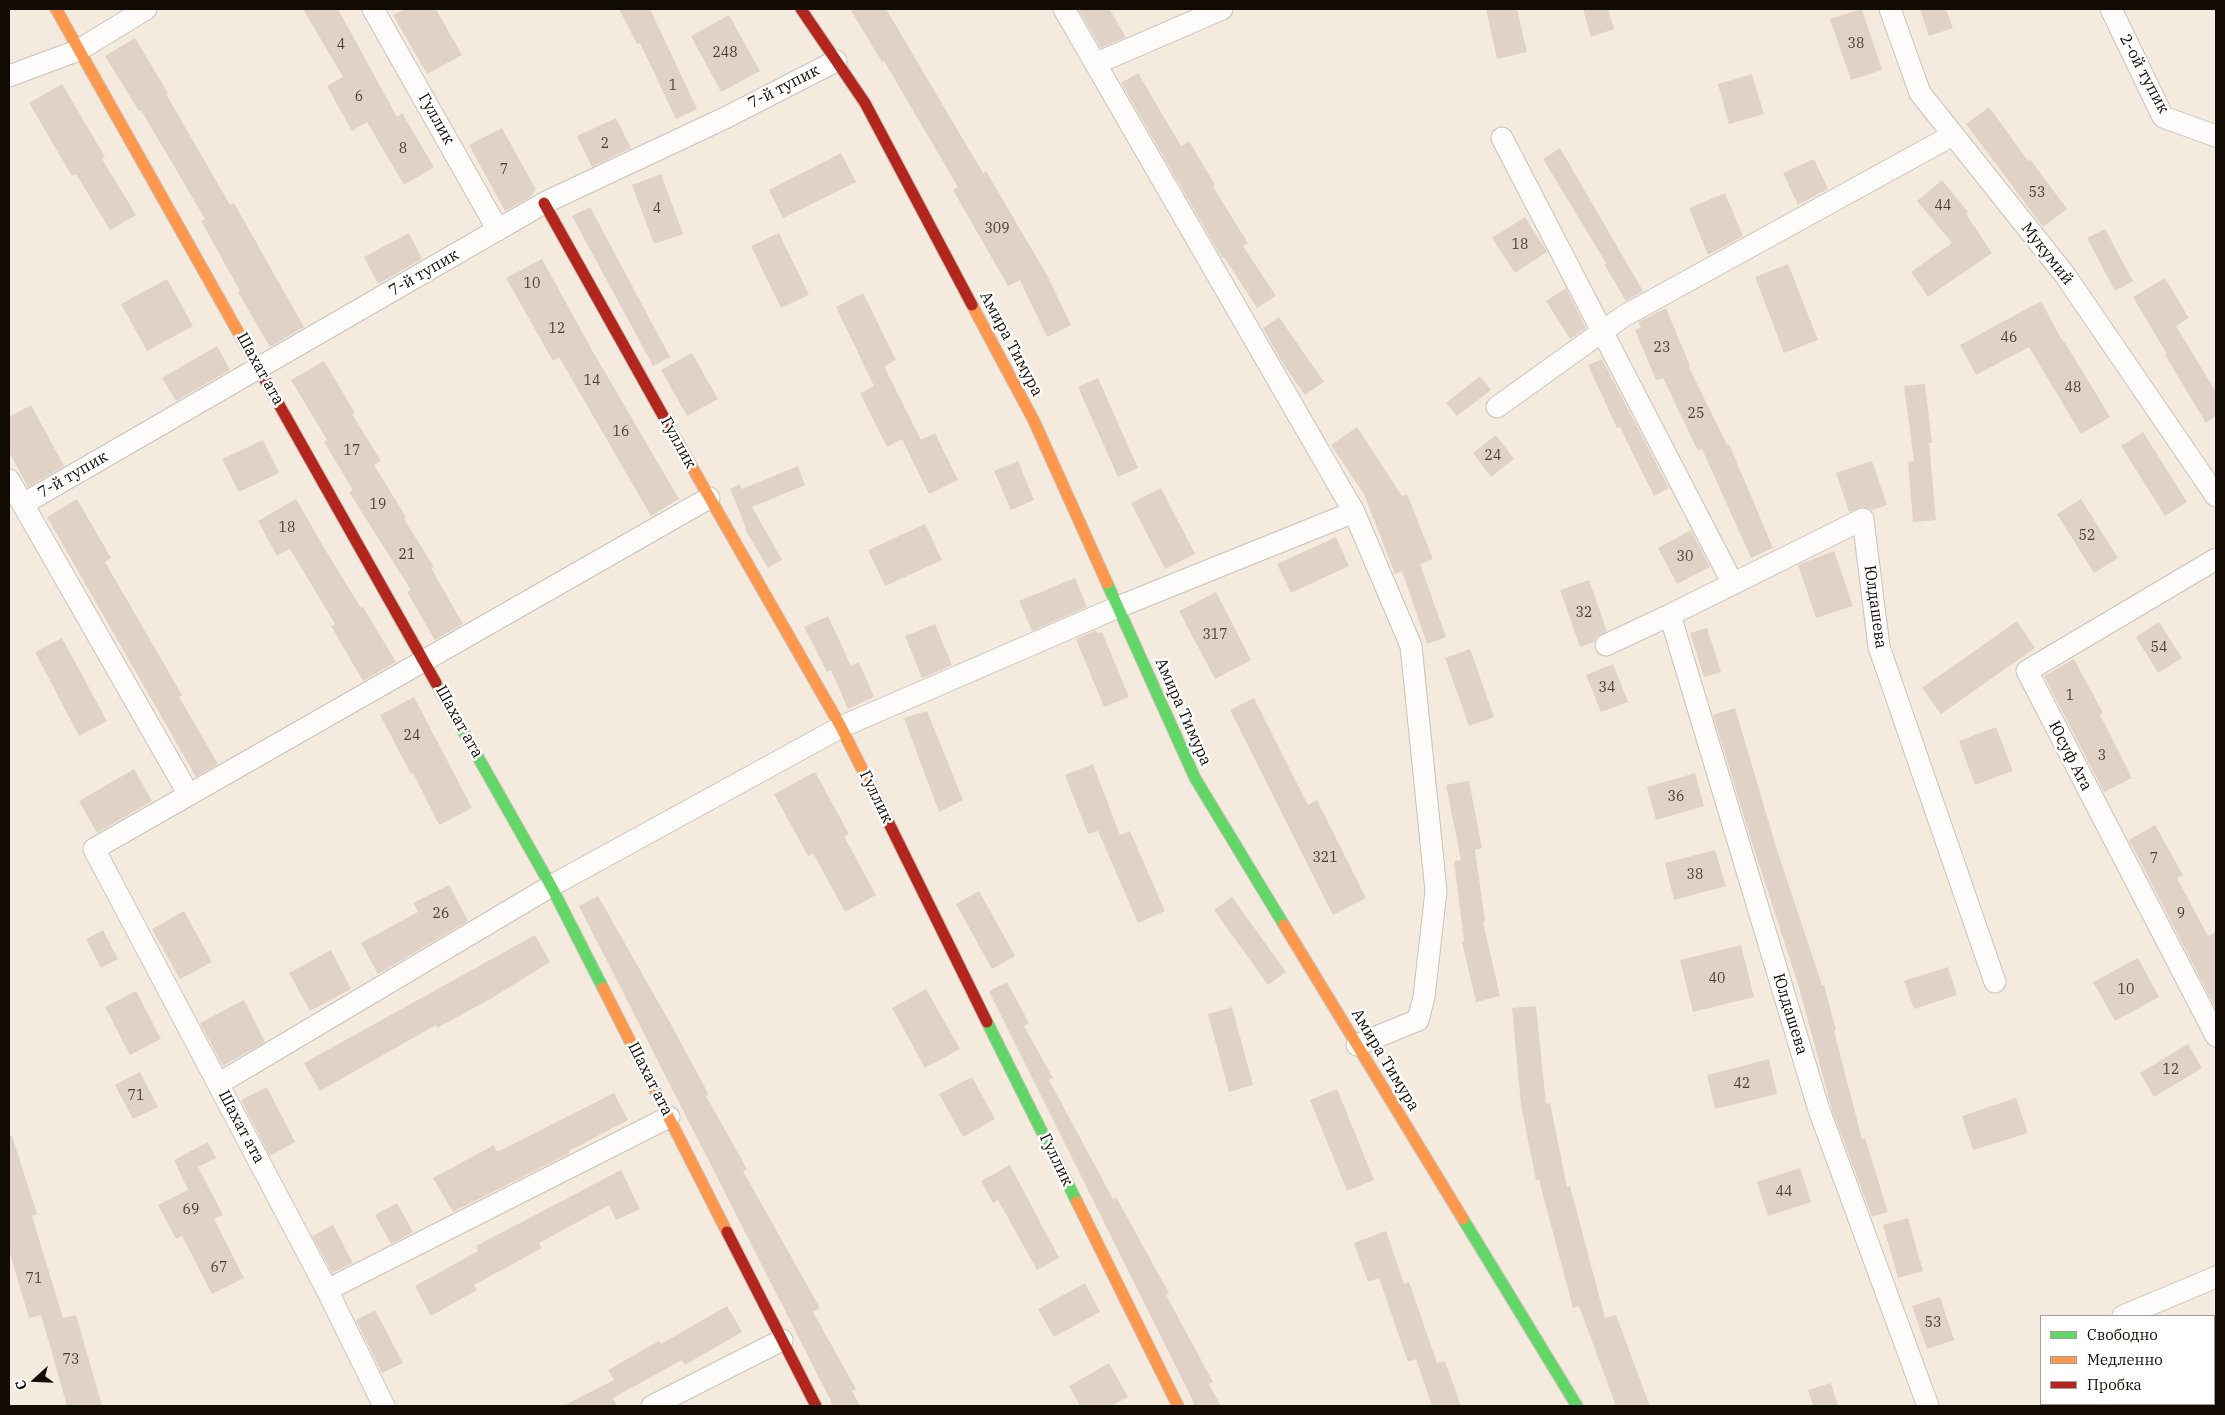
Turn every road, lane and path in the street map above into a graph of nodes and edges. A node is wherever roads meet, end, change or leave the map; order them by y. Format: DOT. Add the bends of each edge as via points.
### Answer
graph roads {
  1 [pos="56,9"];
  2 [pos="146,9"];
  3 [pos="373,9"];
  4 [pos="801,9"];
  5 [pos="1064,9"];
  6 [pos="1222,9"];
  7 [pos="1890,9"];
  8 [pos="2111,9"];
  9 [pos="79,50"];
  10 [pos="836,61"];
  11 [pos="1097,63"];
  12 [pos="9,76"];
  13 [pos="1953,135"];
  14 [pos="2216,136"];
  15 [pos="1502,138"];
  16 [pos="544,203"];
  17 [pos="498,230"];
  18 [pos="1602,332"];
  19 [pos="260,369"];
  20 [pos="1497,406"];
  21 [pos="9,480"];
  22 [pos="2216,496"];
  23 [pos="709,498"];
  24 [pos="22,504"];
  25 [pos="1354,512"];
  26 [pos="2216,558"];
  27 [pos="1733,584"];
  28 [pos="1118,607"];
  29 [pos="1670,615"];
  30 [pos="1606,644"];
  31 [pos="425,661"];
  32 [pos="841,727"];
  33 [pos="189,795"];
  34 [pos="551,886"];
  35 [pos="1995,982"];
  36 [pos="2216,1036"];
  37 [pos="1357,1044"];
  38 [pos="218,1084"];
  39 [pos="669,1117"];
  40 [pos="2216,1277"];
  41 [pos="327,1290"];
  42 [pos="2125,1315"];
  43 [pos="782,1340"];
  44 [pos="384,1406"];
  45 [pos="652,1406"];
  46 [pos="816,1406"];
  47 [pos="1178,1406"];
  48 [pos="1577,1406"];
  49 [pos="1928,1406"];
  1 -- 9 [label="street, Шахат ата"];
  2 -- 9 [label="street"];
  3 -- 17 [label="street, Гуллик"];
  4 -- 10 [label="street, Амира Тимура"];
  5 -- 11 [label="street"];
  6 -- 11 [label="street"];
  7 -- 13 [label="street, Мукумий" via="1920,93"];
  8 -- 14 [label="street, 2-ой тупик" via="2163,117"];
  9 -- 12 [label="street"];
  9 -- 19 [label="street, Шахат ата"];
  10 -- 16 [label="street, 7-й тупик" via="725,118"];
  10 -- 28 [label="street, Амира Тимура" via="865,103 1034,422"];
  11 -- 25 [label="street"];
  13 -- 18 [label="street" via="1624,316"];
  13 -- 22 [label="street, Мукумий" via="2064,274"];
  15 -- 18 [label="street"];
  16 -- 17 [label="street, 7-й тупик"];
  16 -- 23 [label="street, Гуллик"];
  17 -- 19 [label="street, 7-й тупик"];
  18 -- 20 [label="street"];
  18 -- 27 [label="street"];
  19 -- 24 [label="street, 7-й тупик"];
  19 -- 31 [label="street, Шахат ата"];
  21 -- 24 [label="street"];
  23 -- 31 [label="street"];
  23 -- 32 [label="street, Гуллик"];
  24 -- 33 [label="street"];
  25 -- 28 [label="street"];
  25 -- 37 [label="street" via="1411,646 1436,890 1424,997 1418,1020"];
  26 -- 36 [label="street, Юсуф Ата" via="2026,672"];
  27 -- 29 [label="street, Юлдашева"];
  27 -- 35 [label="street, Юлдашева" via="1863,519 1879,647"];
  28 -- 32 [label="street"];
  28 -- 37 [label="street, Амира Тимура" via="1195,778"];
  29 -- 30 [label="street, Юлдашева"];
  29 -- 49 [label="street, Юлдашева" via="1819,1110"];
  31 -- 33 [label="street"];
  31 -- 34 [label="street, Шахат ата"];
  32 -- 34 [label="street"];
  32 -- 47 [label="street, Гуллик"];
  33 -- 38 [label="street, Шахат ата" via="94,849"];
  34 -- 38 [label="street"];
  34 -- 39 [label="street, Шахат ата"];
  37 -- 48 [label="street, Амира Тимура"];
  38 -- 41 [label="street, Шахат ата"];
  39 -- 41 [label="street"];
  39 -- 43 [label="street, Шахат ата"];
  40 -- 42 [label="street"];
  41 -- 44 [label="street, Шахат ата"];
  43 -- 45 [label="street"];
  43 -- 46 [label="street, Шахат ата"];
}
